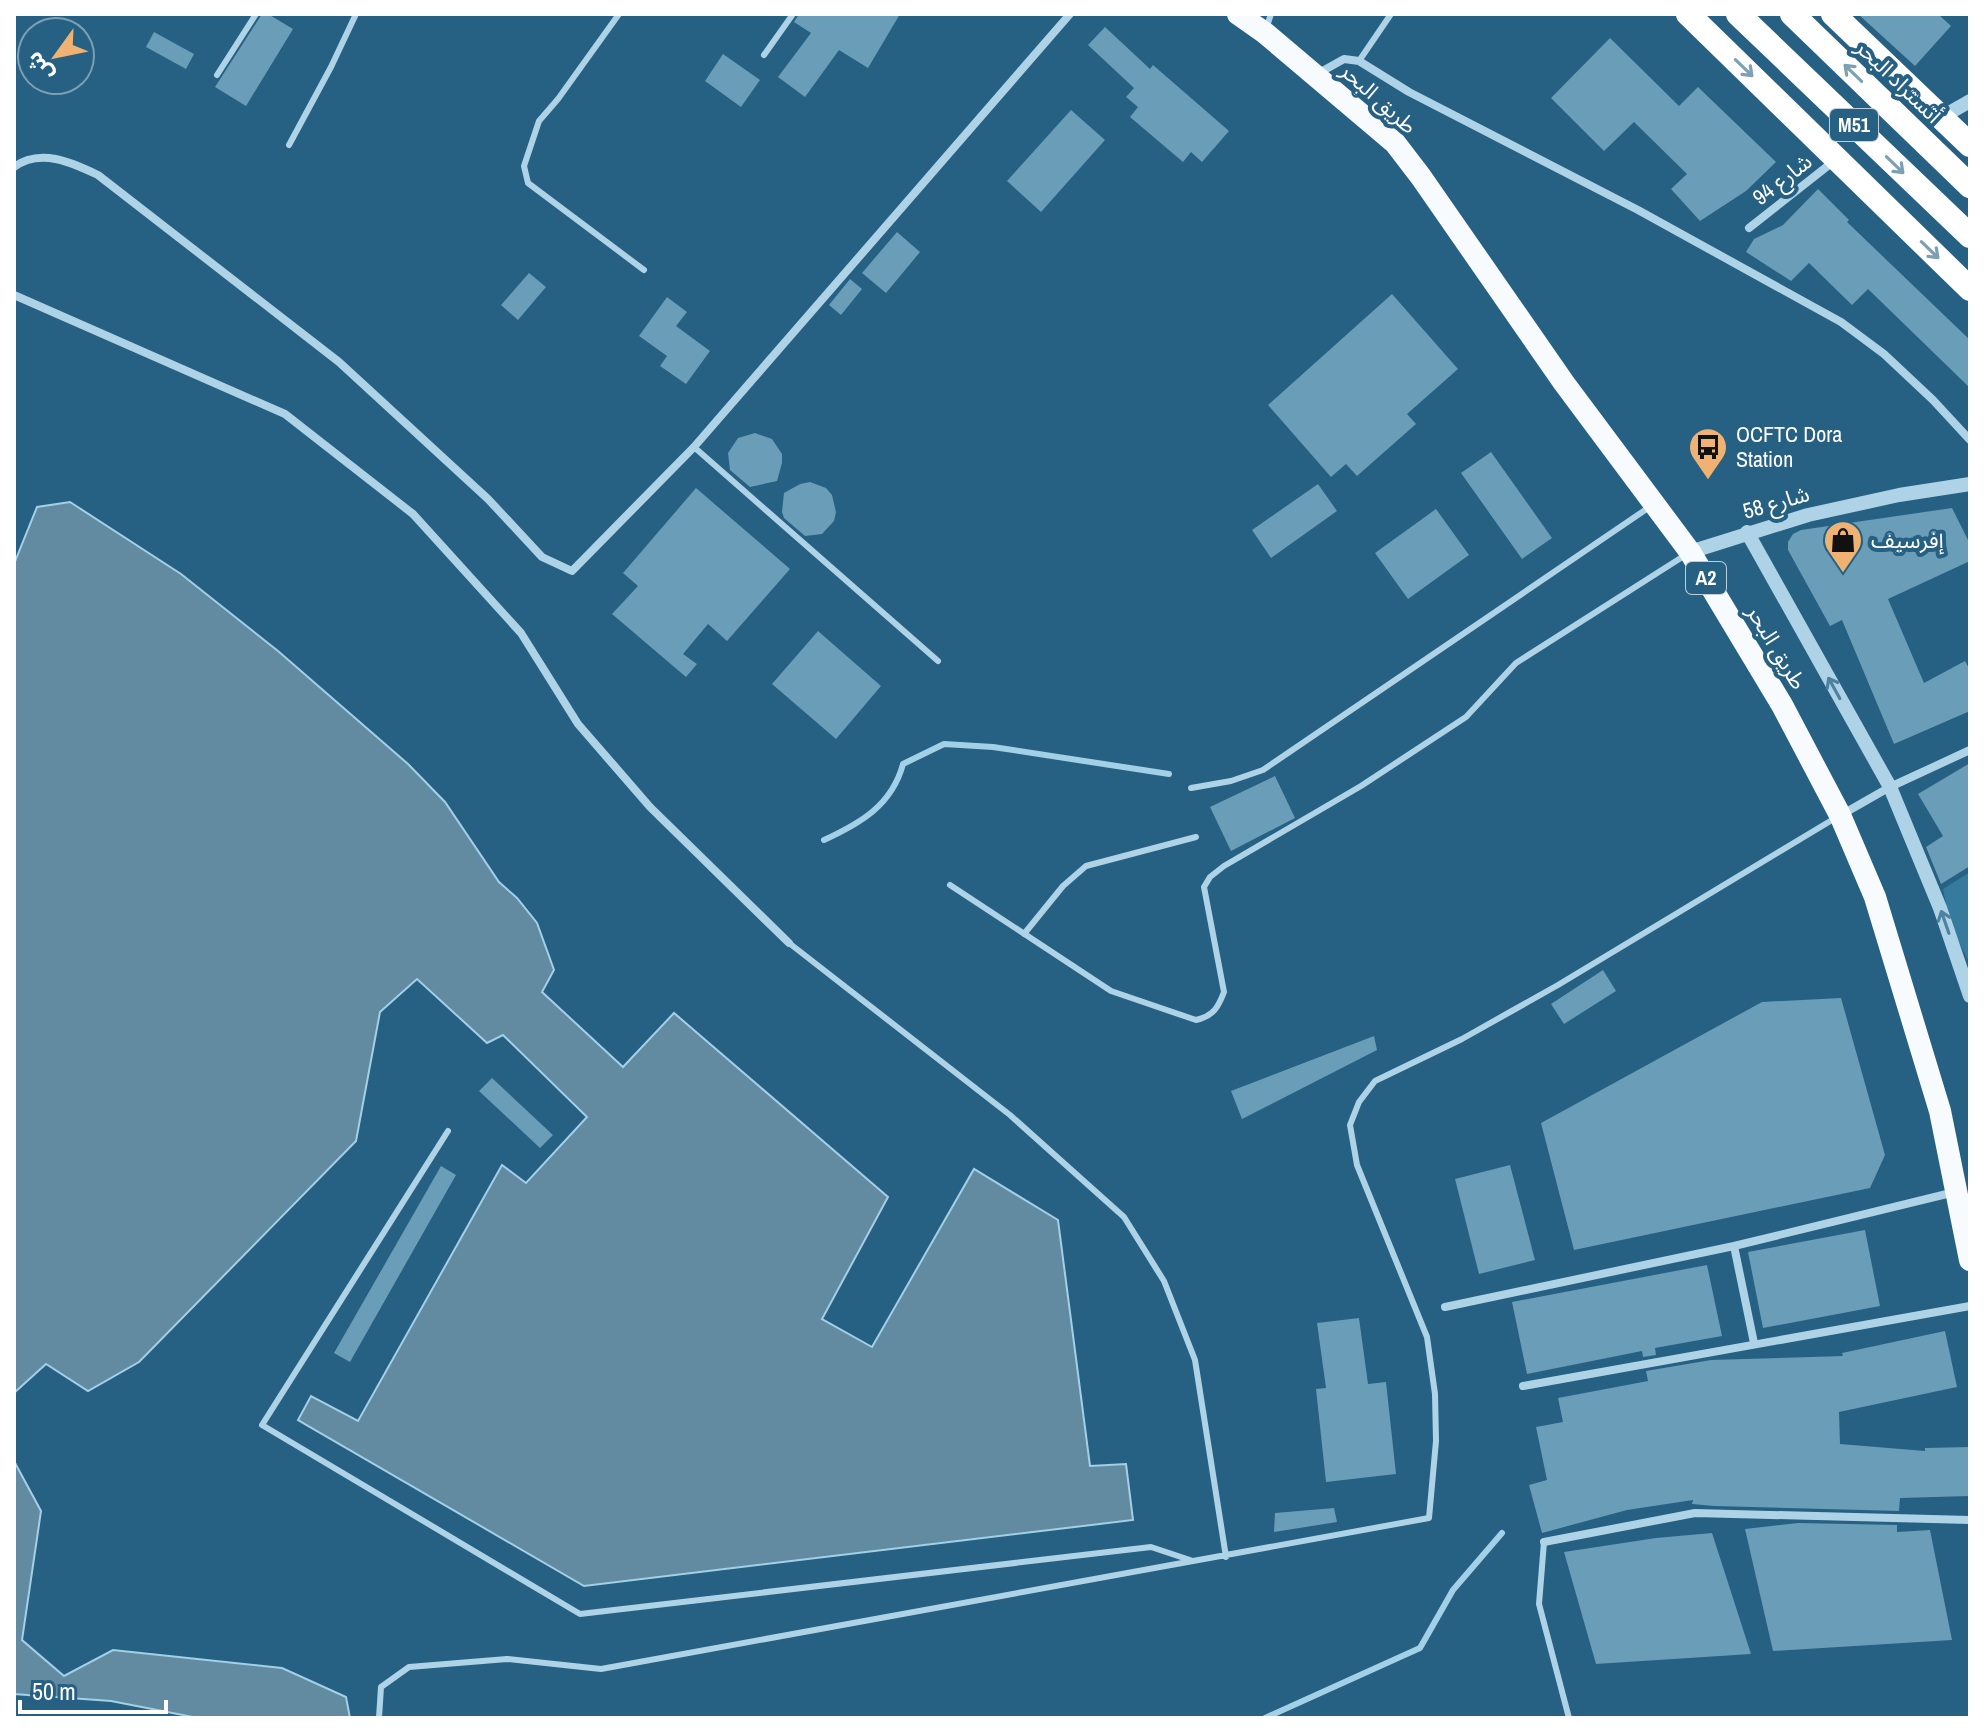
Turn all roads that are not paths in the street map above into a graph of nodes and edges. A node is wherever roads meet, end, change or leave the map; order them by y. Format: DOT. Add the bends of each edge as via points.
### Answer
graph roads {
  1 [pos="256,14"];
  2 [pos="356,14"];
  3 [pos="619,14"];
  4 [pos="793,14"];
  5 [pos="1070,14"];
  6 [pos="1238,14"];
  7 [pos="1391,14"];
  8 [pos="1688,14"];
  9 [pos="1738,14"];
  10 [pos="1792,14"];
  11 [pos="1833,14"];
  12 [pos="1268,23"];
  13 [pos="764,55"];
  14 [pos="1359,61"];
  15 [pos="217,75"];
  16 [pos="1314,75"];
  17 [pos="1970,101"];
  18 [pos="1942,117"];
  19 [pos="289,145"];
  20 [pos="1970,145"];
  21 [pos="1837,159"];
  22 [pos="14,167"];
  23 [pos="1970,186"];
  24 [pos="1749,228"];
  25 [pos="1970,236"];
  26 [pos="644,270"];
  27 [pos="1970,289"];
  28 [pos="14,295"];
  29 [pos="1970,440"];
  30 [pos="694,447"];
  31 [pos="1970,484"];
  32 [pos="1654,504"];
  33 [pos="1747,532"];
  34 [pos="1690,552"];
  35 [pos="938,661"];
  36 [pos="1970,750"];
  37 [pos="1890,787"];
  38 [pos="1191,788"];
  39 [pos="1840,815"];
  40 [pos="1196,837"];
  41 [pos="950,885"];
  42 [pos="1024,934"];
  43 [pos="789,943"];
  44 [pos="1970,996"];
  45 [pos="448,1131"];
  46 [pos="1956,1192"];
  47 [pos="1734,1246"];
  48 [pos="1970,1260"];
  49 [pos="1970,1306"];
  50 [pos="1445,1307"];
  51 [pos="1754,1343"];
  52 [pos="1523,1386"];
  53 [pos="1970,1520"];
  54 [pos="1544,1542"];
  55 [pos="1226,1557"];
  56 [pos="1196,1562"];
  57 [pos="379,1718"];
  58 [pos="1569,1718"];
  1 -- 15 [label="lane"];
  2 -- 19 [label="lane"];
  3 -- 26 [label="lane" via="539,121 524,166 528,183"];
  4 -- 13 [label="lane"];
  5 -- 30 [label="street"];
  6 -- 12 [label="highway, طريق البحر / A2"];
  7 -- 14 [label="lane"];
  8 -- 21 [label="highway, one-way"];
  9 -- 25 [label="highway, M51, one-way"];
  23 -- 10 [label="highway, أتستراد البحر / M51, one-way"];
  11 -- 18 [label="highway"];
  12 -- 16 [label="highway, طريق البحر / A2"];
  14 -- 16 [label="street" via="1344,59"];
  14 -- 29 [label="street" via="1841,322 1894,363"];
  16 -- 32 [label="highway, طريق البحر / A2" via="1395,143"];
  17 -- 18 [label="street"];
  18 -- 20 [label="highway"];
  21 -- 24 [label="street, شارع 94"];
  21 -- 27 [label="highway, one-way"];
  22 -- 30 [label="street" via="27,157 67,160 98,175 339,362 488,499 542,557 572,571"];
  28 -- 43 [label="street" via="285,414 413,514 521,633 578,724 650,807"];
  30 -- 35 [label="lane"];
  31 -- 33 [label="street, شارع 58" via="1899,495"];
  32 -- 34 [label="highway, طريق البحر / A2"];
  32 -- 38 [label="lane" via="1263,770"];
  33 -- 34 [label="street, شارع 58"];
  37 -- 33 [label="street, one-way"];
  34 -- 39 [label="highway, طريق البحر / A2" via="1782,705"];
  34 -- 42 [label="lane" via="1516,663 1466,717 1210,877 1204,887 1224,992 1209,1017 1196,1020 1111,991"];
  36 -- 37 [label="street"];
  37 -- 39 [label="street"];
  44 -- 37 [label="street, one-way"];
  39 -- 46 [label="highway, طريق البحر / A2" via="1875,897 1906,993 1940,1111"];
  39 -- 55 [label="lane" via="1544,993 1375,1081 1350,1125 1357,1165 1427,1337 1436,1441 1429,1518"];
  40 -- 42 [label="lane" via="1086,866"];
  41 -- 42 [label="lane"];
  43 -- 55 [label="lane" via="1010,1115 1124,1217 1164,1281 1195,1360"];
  45 -- 56 [label="lane" via="262,1425 580,1614 1151,1547"];
  46 -- 47 [label="street"];
  46 -- 48 [label="highway, طريق البحر / A2"];
  47 -- 50 [label="street"];
  47 -- 51 [label="street"];
  49 -- 51 [label="street"];
  51 -- 52 [label="street"];
  53 -- 54 [label="street" via="1695,1513"];
  54 -- 58 [label="lane" via="1539,1604"];
  55 -- 56 [label="lane"];
  56 -- 57 [label="lane" via="601,1669 507,1659 409,1667 381,1687"];
}
